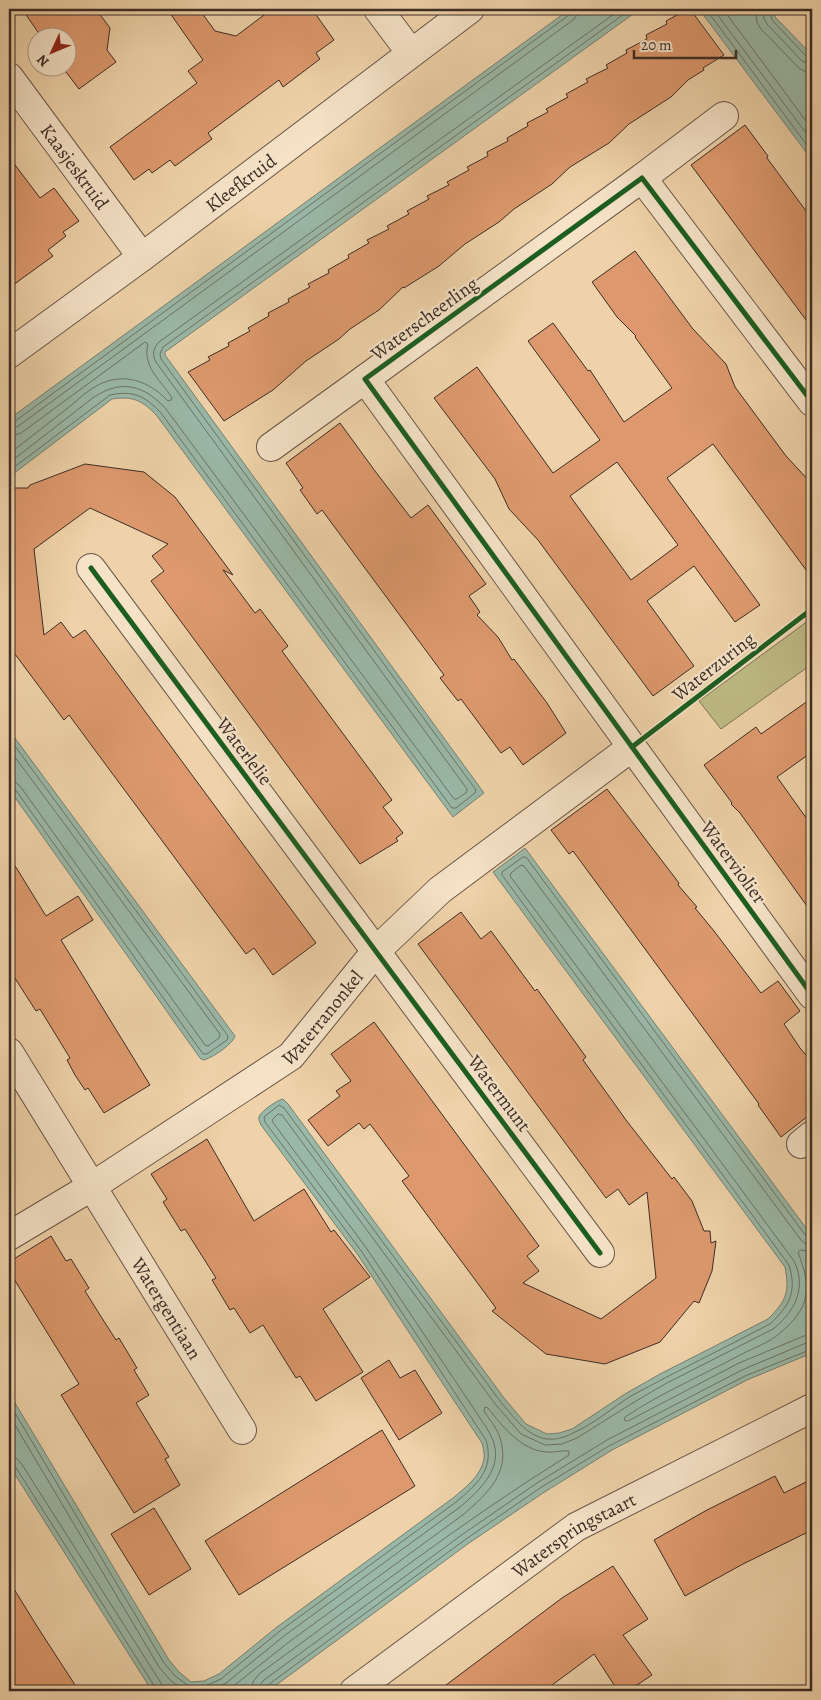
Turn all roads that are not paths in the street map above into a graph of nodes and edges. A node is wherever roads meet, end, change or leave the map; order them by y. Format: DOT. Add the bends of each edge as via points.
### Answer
graph roads {
  1 [pos="378,9"];
  2 [pos="470,9"];
  3 [pos="411,53"];
  4 [pos="9,77"];
  5 [pos="724,116"];
  6 [pos="642,178"];
  7 [pos="142,257"];
  8 [pos="9,354"];
  9 [pos="365,380"];
  10 [pos="812,402"];
  11 [pos="271,447"];
  12 [pos="91,568"];
  13 [pos="632,747"];
  14 [pos="376,951"];
  15 [pos="812,995"];
  16 [pos="9,1052"];
  17 [pos="91,1187"];
  18 [pos="9,1236"];
  19 [pos="600,1253"];
  20 [pos="812,1408"];
  21 [pos="242,1430"];
  22 [pos="354,1691"];
  1 -- 3 [label="street"];
  2 -- 3 [label="street, Kleefkruid"];
  3 -- 7 [label="street, Kleefkruid"];
  4 -- 7 [label="street, Kaasjeskruid"];
  5 -- 6 [label="street, Waterscheerling"];
  6 -- 9 [label="street, Waterscheerling"];
  6 -- 10 [label="street"];
  7 -- 8 [label="street, Kleefkruid"];
  9 -- 11 [label="street, Waterscheerling"];
  9 -- 13 [label="street, Waterscheerling"];
  12 -- 14 [label="street, Waterlelie"];
  13 -- 14 [label="street, Waterranonkel" via="440,890"];
  13 -- 15 [label="street, Waterviolier"];
  14 -- 17 [label="street, Waterranonkel" via="291,1056"];
  14 -- 19 [label="street, Watermunt"];
  16 -- 17 [label="street, Watergentiaan"];
  17 -- 18 [label="street, Waterranonkel"];
  17 -- 21 [label="street, Watergentiaan"];
  20 -- 22 [label="street, Waterspringstaart" via="576,1527"];
}
